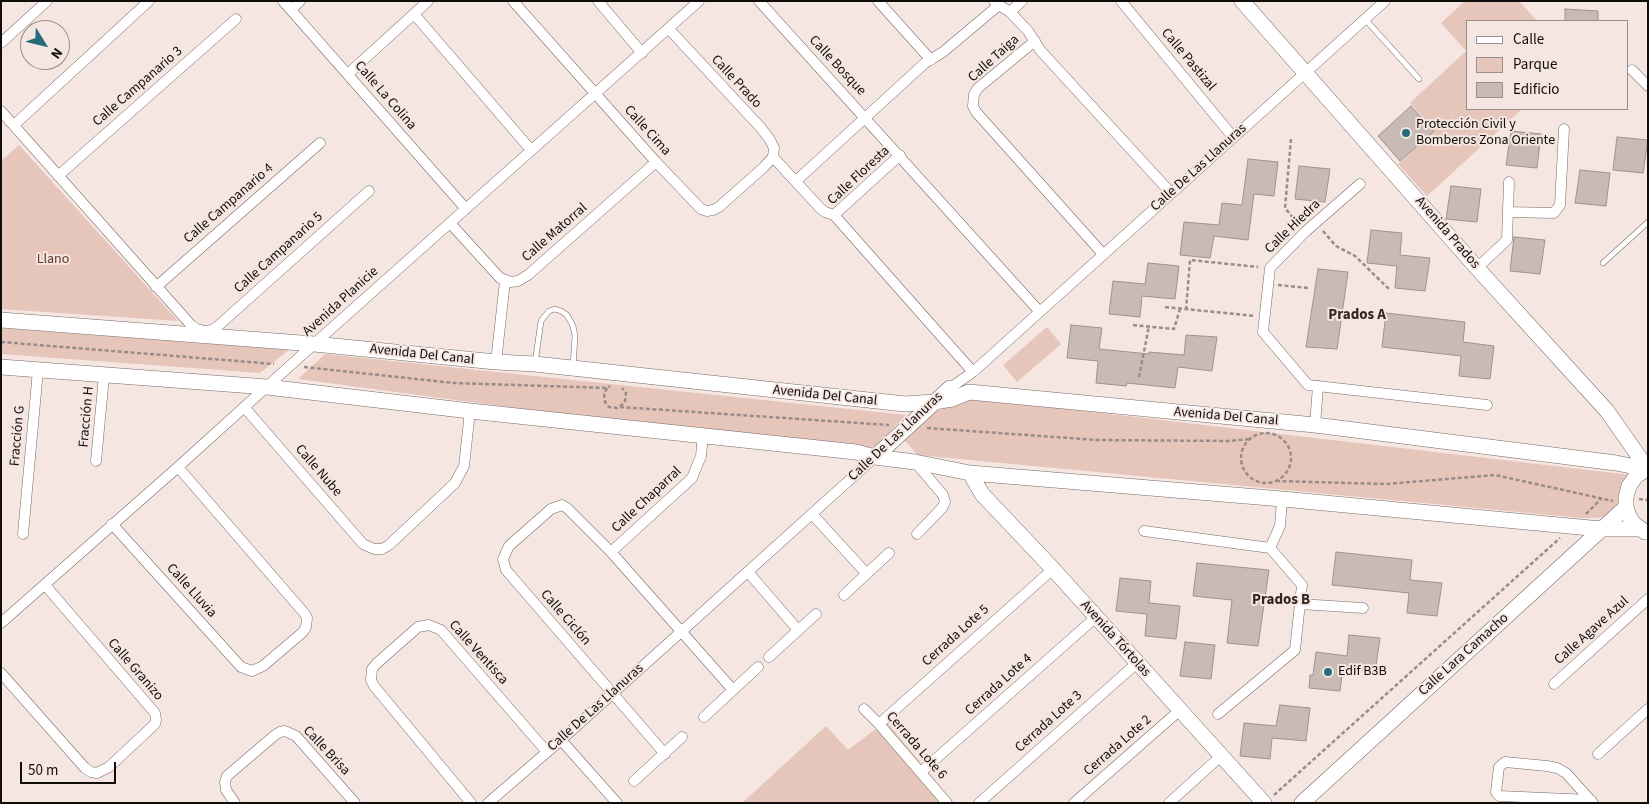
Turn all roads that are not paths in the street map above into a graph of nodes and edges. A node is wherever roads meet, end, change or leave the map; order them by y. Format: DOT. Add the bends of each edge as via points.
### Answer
graph roads {
  1 [pos="47,1"];
  2 [pos="149,1"];
  3 [pos="283,1"];
  4 [pos="300,1"];
  5 [pos="428,1"];
  6 [pos="513,1"];
  7 [pos="598,1"];
  8 [pos="699,1"];
  9 [pos="759,1"];
  10 [pos="878,1"];
  11 [pos="1022,1"];
  12 [pos="1121,1"];
  13 [pos="1242,1"];
  14 [pos="1385,1"];
  15 [pos="997,3"];
  16 [pos="290,10"];
  17 [pos="1010,12"];
  18 [pos="414,14"];
  19 [pos="236,19"];
  20 [pos="1365,19"];
  21 [pos="669,29"];
  22 [pos="1035,41"];
  23 [pos="1,43"];
  24 [pos="642,53"];
  25 [pos="931,60"];
  26 [pos="1632,70"];
  27 [pos="1305,72"];
  28 [pos="348,74"];
  29 [pos="1419,79"];
  30 [pos="1648,86"];
  31 [pos="595,94"];
  32 [pos="1,111"];
  33 [pos="865,116"];
  34 [pos="14,125"];
  35 [pos="1564,130"];
  36 [pos="1233,137"];
  37 [pos="320,143"];
  38 [pos="531,150"];
  39 [pos="900,155"];
  40 [pos="773,157"];
  41 [pos="656,162"];
  42 [pos="58,176"];
  43 [pos="796,181"];
  44 [pos="1509,182"];
  45 [pos="1360,184"];
  46 [pos="369,191"];
  47 [pos="1171,193"];
  48 [pos="466,209"];
  49 [pos="1508,212"];
  50 [pos="834,215"];
  51 [pos="1648,222"];
  52 [pos="450,223"];
  53 [pos="1103,254"];
  54 [pos="1603,263"];
  55 [pos="1477,268"];
  56 [pos="505,281"];
  57 [pos="156,287"];
  58 [pos="1040,311"];
  59 [pos="1,320"];
  60 [pos="314,344"];
  61 [pos="496,362"];
  62 [pos="535,364"];
  63 [pos="1,367"];
  64 [pos="573,368"];
  65 [pos="38,370"];
  66 [pos="973,372"];
  67 [pos="104,376"];
  68 [pos="1318,386"];
  69 [pos="266,387"];
  70 [pos="950,388"];
  71 [pos="934,402"];
  72 [pos="1487,405"];
  73 [pos="244,407"];
  74 [pos="470,411"];
  75 [pos="1315,425"];
  76 [pos="703,436"];
  77 [pos="875,457"];
  78 [pos="96,461"];
  79 [pos="915,462"];
  80 [pos="178,467"];
  81 [pos="1647,468"];
  82 [pos="970,473"];
  83 [pos="1282,499"];
  84 [pos="1622,505"];
  85 [pos="812,514"];
  86 [pos="112,524"];
  87 [pos="1601,529"];
  88 [pos="1144,531"];
  89 [pos="1644,532"];
  90 [pos="23,534"];
  91 [pos="917,534"];
  92 [pos="1270,548"];
  93 [pos="611,552"];
  94 [pos="889,553"];
  95 [pos="503,558"];
  96 [pos="1053,569"];
  97 [pos="748,572"];
  98 [pos="866,573"];
  99 [pos="45,585"];
  100 [pos="844,595"];
  101 [pos="1648,599"];
  102 [pos="1300,604"];
  103 [pos="1363,608"];
  104 [pos="816,614"];
  105 [pos="1096,617"];
  106 [pos="1,623"];
  107 [pos="798,630"];
  108 [pos="681,632"];
  109 [pos="769,657"];
  110 [pos="1137,663"];
  111 [pos="758,667"];
  112 [pos="1,673"];
  113 [pos="1554,684"];
  114 [pos="733,690"];
  115 [pos="612,693"];
  116 [pos="864,709"];
  117 [pos="1648,709"];
  118 [pos="1180,710"];
  119 [pos="1218,714"];
  120 [pos="704,716"];
  121 [pos="879,724"];
  122 [pos="682,738"];
  123 [pos="561,740"];
  124 [pos="547,752"];
  125 [pos="665,754"];
  126 [pos="1598,754"];
  127 [pos="1222,756"];
  128 [pos="921,772"];
  129 [pos="634,781"];
  130 [pos="1267,800"];
  131 [pos="1592,802"];
  132 [pos="235,803"];
  133 [pos="354,803"];
  134 [pos="471,803"];
  135 [pos="488,803"];
  136 [pos="617,803"];
  137 [pos="947,803"];
  138 [pos="979,803"];
  139 [pos="1074,803"];
  140 [pos="1169,803"];
  141 [pos="1302,803"];
  1 -- 23 [label="street"];
  2 -- 34 [label="street"];
  3 -- 16 [label="street, Calle La Colina"];
  4 -- 16 [label="street"];
  5 -- 18 [label="street"];
  6 -- 31 [label="street, Calle Cima"];
  7 -- 24 [label="street"];
  8 -- 21 [label="street, Avenida Planicie"];
  9 -- 33 [label="street, Calle Bosque"];
  10 -- 25 [label="street"];
  11 -- 17 [label="street"];
  12 -- 36 [label="street, Calle Pastizal"];
  13 -- 27 [label="main road, Avenida Prados"];
  14 -- 20 [label="street, Calle De Las Llanuras"];
  15 -- 17 [label="street"];
  15 -- 25 [label="street, Calle Bosque"];
  16 -- 28 [label="street, Calle La Colina"];
  17 -- 22 [label="street"];
  18 -- 28 [label="street"];
  18 -- 38 [label="street"];
  19 -- 42 [label="street, Calle Campanario 3"];
  20 -- 27 [label="street, Calle De Las Llanuras"];
  20 -- 29 [label="lane"];
  21 -- 24 [label="street, Avenida Planicie"];
  21 -- 40 [label="street, Calle Prado" via="761,128 774,148"];
  22 -- 47 [label="street, Calle Taiga"];
  22 -- 53 [label="street, Calle Taiga" via="978,88 973,106"];
  24 -- 31 [label="street, Avenida Planicie"];
  25 -- 33 [label="street, Calle Bosque"];
  26 -- 30 [label="street"];
  27 -- 36 [label="street, Calle De Las Llanuras"];
  27 -- 55 [label="main road, Avenida Prados"];
  28 -- 48 [label="street, Calle La Colina"];
  31 -- 38 [label="street, Avenida Planicie"];
  31 -- 41 [label="street, Calle Cima"];
  32 -- 34 [label="street"];
  33 -- 39 [label="street"];
  33 -- 43 [label="street"];
  34 -- 42 [label="street"];
  35 -- 49 [label="street" via="1560,205 1554,213"];
  36 -- 47 [label="street, Calle De Las Llanuras"];
  37 -- 57 [label="street, Calle Campanario 4"];
  38 -- 48 [label="street, Avenida Planicie"];
  39 -- 50 [label="street, Calle Floresta"];
  39 -- 58 [label="street, Calle Floresta"];
  40 -- 41 [label="street, Calle Cima" via="719,207 707,211 696,206"];
  40 -- 43 [label="street"];
  41 -- 56 [label="street, Calle Matorral" via="528,275 518,281"];
  42 -- 57 [label="street"];
  43 -- 50 [label="street" via="825,212"];
  44 -- 49 [label="street"];
  45 -- 68 [label="street, Calle Hiedra" via="1270,268 1263,332 1308,386"];
  46 -- 57 [label="street, Calle Campanario 5" via="212,330 197,330"];
  47 -- 53 [label="street, Calle De Las Llanuras"];
  48 -- 52 [label="street, Avenida Planicie"];
  49 -- 55 [label="street" via="1508,240"];
  50 -- 66 [label="street, Calle Floresta"];
  51 -- 54 [label="lane"];
  52 -- 56 [label="street"];
  52 -- 60 [label="street, Avenida Planicie"];
  53 -- 58 [label="street, Calle De Las Llanuras"];
  55 -- 81 [label="main road, Avenida Prados" via="1607,411"];
  56 -- 61 [label="street"];
  58 -- 66 [label="street, Calle De Las Llanuras"];
  59 -- 60 [label="main road, Avenida Del Canal"];
  60 -- 61 [label="main road, Avenida Del Canal"];
  60 -- 69 [label="street, Avenida Planicie"];
  61 -- 62 [label="main road, Avenida Del Canal"];
  62 -- 64 [label="main road, Avenida Del Canal"];
  62 -- 64 [label="lane" via="541,321 555,309 567,315 573,326"];
  63 -- 65 [label="main road"];
  64 -- 71 [label="main road, Avenida Del Canal" via="905,404"];
  65 -- 67 [label="main road"];
  65 -- 90 [label="street, Fracción G"];
  66 -- 70 [label="street, Calle De Las Llanuras"];
  67 -- 69 [label="main road"];
  67 -- 78 [label="street, Fracción H"];
  68 -- 72 [label="street"];
  68 -- 75 [label="street"];
  69 -- 73 [label="street, Avenida Planicie"];
  69 -- 74 [label="main road"];
  70 -- 71 [label="main road, Calle De Las Llanuras"];
  71 -- 75 [label="main road, Avenida Del Canal" via="952,400 969,392"];
  71 -- 77 [label="main road, Calle De Las Llanuras"];
  73 -- 74 [label="street, Calle Nube" via="364,544 374,549 389,545 455,483 464,466"];
  73 -- 80 [label="street, Avenida Planicie"];
  74 -- 76 [label="main road"];
  75 -- 81 [label="main road, Avenida Del Canal"];
  76 -- 77 [label="main road" via="856,452"];
  76 -- 93 [label="street, Calle Chaparral" via="701,456 692,478"];
  77 -- 79 [label="main road"];
  77 -- 85 [label="street, Calle De Las Llanuras"];
  79 -- 82 [label="main road"];
  79 -- 91 [label="street" via="943,495 945,502"];
  80 -- 86 [label="street, Avenida Planicie"];
  80 -- 86 [label="street, Calle Lluvia" via="305,614 307,622 303,632 263,666 252,671 242,667"];
  81 -- 84 [label="main road" via="1629,486"];
  82 -- 83 [label="main road"];
  82 -- 96 [label="main road, Avenida Tórtolas" via="982,494"];
  83 -- 87 [label="main road"];
  83 -- 92 [label="street" via="1280,526"];
  84 -- 87 [label="main road, Calle Lara Camacho"];
  84 -- 89 [label="main road"];
  85 -- 97 [label="street, Calle De Las Llanuras"];
  85 -- 98 [label="street"];
  86 -- 99 [label="street, Avenida Planicie"];
  87 -- 89 [label="main road"];
  87 -- 141 [label="main road, Calle Lara Camacho"];
  88 -- 92 [label="street"];
  92 -- 102 [label="street" via="1302,585"];
  93 -- 95 [label="street, Calle Chaparral" via="562,506 551,509 516,539"];
  93 -- 108 [label="street"];
  94 -- 98 [label="street"];
  95 -- 115 [label="street, Calle Ciclón" via="506,570"];
  96 -- 105 [label="main road, Avenida Tórtolas"];
  96 -- 121 [label="street, Cerrada Lote 5"];
  97 -- 107 [label="street"];
  97 -- 108 [label="street, Calle De Las Llanuras"];
  98 -- 100 [label="street"];
  99 -- 106 [label="street, Avenida Planicie"];
  99 -- 112 [label="street, Calle Granizo" via="155,713 155,724 109,767 97,773 91,772"];
  101 -- 113 [label="street, Calle Agave Azul"];
  102 -- 103 [label="street"];
  102 -- 119 [label="street" via="1295,650"];
  104 -- 107 [label="street"];
  105 -- 110 [label="main road, Avenida Tórtolas"];
  105 -- 128 [label="street, Cerrada Lote 4"];
  107 -- 109 [label="street"];
  108 -- 114 [label="street"];
  108 -- 115 [label="street, Calle De Las Llanuras"];
  110 -- 118 [label="main road, Avenida Tórtolas"];
  110 -- 138 [label="street, Cerrada Lote 3"];
  111 -- 114 [label="street"];
  114 -- 120 [label="street"];
  115 -- 123 [label="street, Calle De Las Llanuras"];
  115 -- 125 [label="street, Calle Ciclón"];
  116 -- 121 [label="street, Cerrada Lote 6"];
  117 -- 126 [label="street"];
  118 -- 127 [label="main road, Avenida Tórtolas"];
  118 -- 139 [label="street, Cerrada Lote 2"];
  121 -- 128 [label="street, Cerrada Lote 6"];
  122 -- 125 [label="street"];
  123 -- 124 [label="street, Calle De Las Llanuras"];
  123 -- 136 [label="street"];
  124 -- 134 [label="street, Calle Ventisca" via="441,630 429,625 418,627 376,664 371,680"];
  124 -- 135 [label="street, Calle De Las Llanuras"];
  125 -- 129 [label="street"];
  127 -- 130 [label="main road, Avenida Tórtolas"];
  127 -- 140 [label="street"];
  128 -- 137 [label="street, Cerrada Lote 6"];
  131 -- 131 [label="street" via="1558,768 1505,762 1499,767 1496,792 1500,796"];
  132 -- 133 [label="street, Calle Brisa" via="226,790 227,776 275,735 285,731 296,736"];
}
